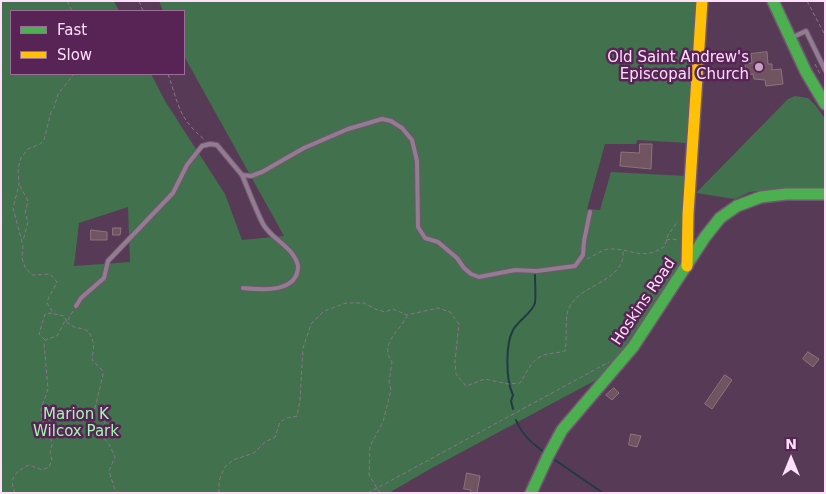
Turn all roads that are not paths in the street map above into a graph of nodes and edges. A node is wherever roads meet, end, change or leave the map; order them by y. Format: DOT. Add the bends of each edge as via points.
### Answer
graph roads {
  1 [pos="702,1"];
  2 [pos="773,1"];
  3 [pos="790,38"];
  4 [pos="825,70"];
  5 [pos="825,104"];
  6 [pos="242,175"];
  7 [pos="825,194"];
  8 [pos="590,212"];
  9 [pos="686,266"];
  10 [pos="243,288"];
  11 [pos="76,306"];
  12 [pos="531,493"];
  1 -- 9 [label="street"];
  2 -- 3 [label="street"];
  3 -- 4 [label="lane" via="806,31"];
  3 -- 5 [label="street"];
  6 -- 8 [label="lane" via="262,172 304,148 348,129 382,119 391,121 412,140 417,161 418,227 425,238 438,242 471,274 479,277 515,270 575,266 583,255"];
  6 -- 10 [label="lane" via="263,224 292,253 298,266 295,278 284,286"];
  6 -- 11 [label="lane" via="217,145 202,146 172,193 108,261 104,278"];
  7 -- 9 [label="street, Hoskins Road" via="762,196 742,204 724,214 714,225"];
  9 -- 12 [label="street, Hoskins Road" via="631,350 567,423"];
}
